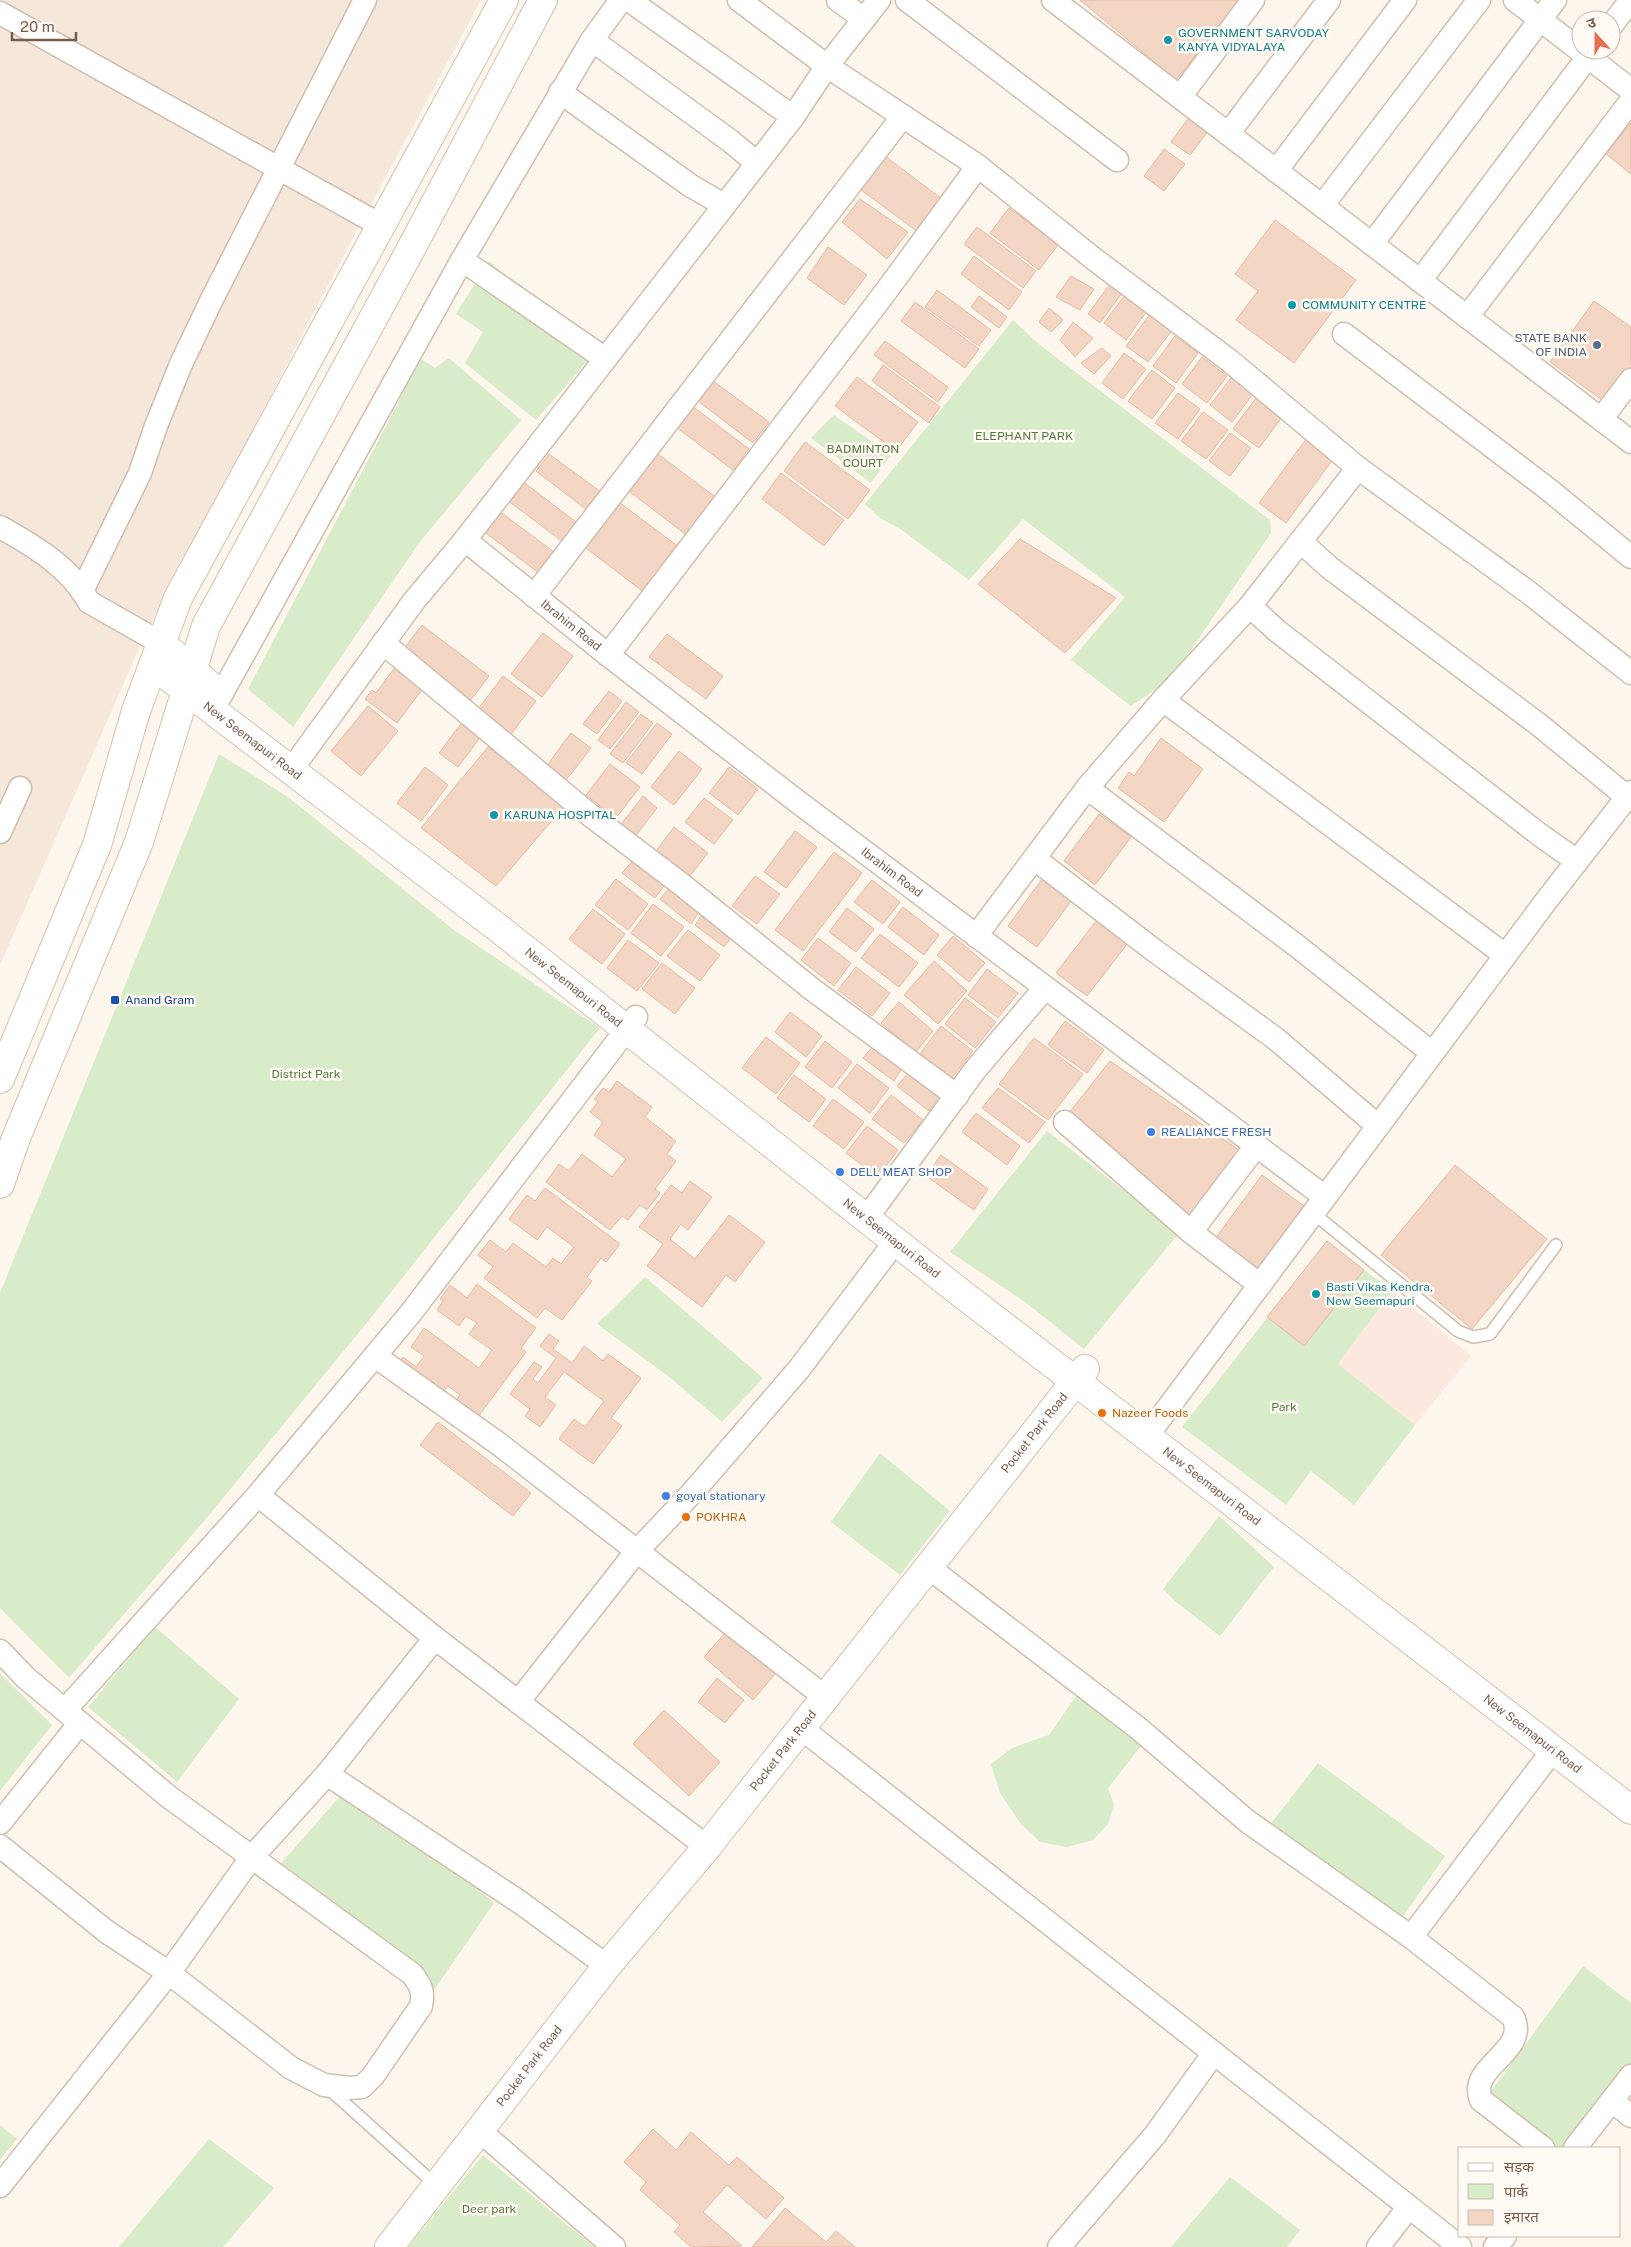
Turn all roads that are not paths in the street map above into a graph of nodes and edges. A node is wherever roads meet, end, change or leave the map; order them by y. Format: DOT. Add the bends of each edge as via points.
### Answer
graph roads {
  1 [pos="365,0"];
  2 [pos="504,0"];
  3 [pos="543,0"];
  4 [pos="621,0"];
  5 [pos="629,0"];
  6 [pos="739,0"];
  7 [pos="838,0"];
  8 [pos="879,0"];
  9 [pos="907,0"];
  10 [pos="1053,0"];
  11 [pos="1253,0"];
  12 [pos="1329,0"];
  13 [pos="1405,0"];
  14 [pos="1479,0"];
  15 [pos="1515,0"];
  16 [pos="1555,0"];
  17 [pos="1631,0"];
  18 [pos="0,13"];
  19 [pos="1621,13"];
  20 [pos="864,20"];
  21 [pos="1540,20"];
  22 [pos="592,40"];
  23 [pos="1571,40"];
  24 [pos="1586,60"];
  25 [pos="1599,60"];
  26 [pos="828,66"];
  27 [pos="1631,90"];
  28 [pos="560,92"];
  29 [pos="1180,97"];
  30 [pos="1631,101"];
  31 [pos="903,116"];
  32 [pos="793,117"];
  33 [pos="1228,134"];
  34 [pos="1117,160"];
  35 [pos="757,163"];
  36 [pos="978,166"];
  37 [pos="278,167"];
  38 [pos="1276,171"];
  39 [pos="724,205"];
  40 [pos="1322,206"];
  41 [pos="382,226"];
  42 [pos="1372,244"];
  43 [pos="462,260"];
  44 [pos="1420,281"];
  45 [pos="1467,317"];
  46 [pos="1344,334"];
  47 [pos="604,358"];
  48 [pos="1631,380"];
  49 [pos="1601,419"];
  50 [pos="1631,442"];
  51 [pos="1358,468"];
  52 [pos="0,527"];
  53 [pos="465,540"];
  54 [pos="1302,543"];
  55 [pos="1631,557"];
  56 [pos="82,590"];
  57 [pos="534,596"];
  58 [pos="1250,606"];
  59 [pos="383,643"];
  60 [pos="157,654"];
  61 [pos="608,655"];
  62 [pos="1631,674"];
  63 [pos="189,681"];
  64 [pos="1163,700"];
  65 [pos="216,702"];
  66 [pos="295,764"];
  67 [pos="20,788"];
  68 [pos="1087,788"];
  69 [pos="1629,794"];
  70 [pos="0,832"];
  71 [pos="1035,859"];
  72 [pos="1578,861"];
  73 [pos="976,936"];
  74 [pos="1505,955"];
  75 [pos="1044,988"];
  76 [pos="631,1023"];
  77 [pos="9,1042"];
  78 [pos="1432,1054"];
  79 [pos="0,1079"];
  80 [pos="957,1096"];
  81 [pos="1065,1122"];
  82 [pos="1378,1126"];
  83 [pos="1256,1146"];
  84 [pos="0,1184"];
  85 [pos="1319,1205"];
  86 [pos="871,1214"];
  87 [pos="1191,1232"];
  88 [pos="896,1242"];
  89 [pos="1556,1245"];
  90 [pos="1260,1285"];
  91 [pos="374,1356"];
  92 [pos="1080,1375"];
  93 [pos="1156,1424"];
  94 [pos="258,1495"];
  95 [pos="636,1552"];
  96 [pos="928,1567"];
  97 [pos="435,1638"];
  98 [pos="0,1651"];
  99 [pos="825,1697"];
  100 [pos="518,1702"];
  101 [pos="72,1716"];
  102 [pos="801,1728"];
  103 [pos="1553,1750"];
  104 [pos="327,1774"];
  105 [pos="1631,1794"];
  106 [pos="1631,1810"];
  107 [pos="0,1823"];
  108 [pos="0,1846"];
  109 [pos="706,1847"];
  110 [pos="251,1858"];
  111 [pos="1411,1937"];
  112 [pos="607,1966"];
  113 [pos="170,1973"];
  114 [pos="1214,2053"];
  115 [pos="1631,2076"];
  116 [pos="324,2085"];
  117 [pos="1612,2101"];
  118 [pos="1631,2116"];
  119 [pos="480,2131"];
  120 [pos="1542,2147"];
  121 [pos="1576,2147"];
  122 [pos="0,2186"];
  123 [pos="437,2186"];
  124 [pos="1409,2207"];
  125 [pos="1503,2237"];
  126 [pos="389,2247"];
  127 [pos="614,2247"];
  128 [pos="1059,2247"];
  129 [pos="1378,2247"];
  130 [pos="1460,2247"];
  131 [pos="1495,2247"];
  1 -- 37 [label="street"];
  2 -- 41 [label="main road"];
  3 -- 63 [label="main road" via="206,626"];
  4 -- 22 [label="street"];
  5 -- 32 [label="street"];
  6 -- 26 [label="street"];
  7 -- 20 [label="street"];
  8 -- 20 [label="street"];
  9 -- 34 [label="street"];
  10 -- 29 [label="street"];
  11 -- 29 [label="street"];
  12 -- 33 [label="street"];
  13 -- 38 [label="street"];
  14 -- 40 [label="street"];
  15 -- 21 [label="street"];
  16 -- 21 [label="street"];
  17 -- 19 [label="street"];
  18 -- 37 [label="street"];
  20 -- 26 [label="street"];
  21 -- 23 [label="street"];
  21 -- 42 [label="street"];
  22 -- 28 [label="street"];
  22 -- 35 [label="street"];
  24 -- 44 [label="street"];
  25 -- 27 [label="street"];
  26 -- 31 [label="street"];
  26 -- 32 [label="street"];
  28 -- 39 [label="street" via="691,186"];
  28 -- 43 [label="street"];
  29 -- 33 [label="street"];
  30 -- 45 [label="street"];
  31 -- 36 [label="street"];
  31 -- 57 [label="street"];
  32 -- 35 [label="street"];
  33 -- 38 [label="street"];
  35 -- 39 [label="street"];
  36 -- 51 [label="street" via="1094,259 1230,361"];
  36 -- 61 [label="street"];
  37 -- 41 [label="street"];
  37 -- 56 [label="street" via="182,364 140,473"];
  38 -- 40 [label="street"];
  39 -- 47 [label="street"];
  40 -- 42 [label="street"];
  41 -- 60 [label="main road" via="178,598"];
  42 -- 44 [label="street"];
  43 -- 47 [label="street"];
  43 -- 65 [label="street"];
  44 -- 45 [label="street"];
  45 -- 49 [label="street"];
  46 -- 55 [label="street" via="1548,489"];
  47 -- 53 [label="street"];
  48 -- 49 [label="street"];
  49 -- 50 [label="street"];
  51 -- 54 [label="street"];
  51 -- 62 [label="street" via="1528,592"];
  52 -- 56 [label="street" via="53,560"];
  53 -- 57 [label="street, Ibrahim Road"];
  53 -- 59 [label="street"];
  54 -- 58 [label="street"];
  54 -- 69 [label="street" via="1330,568"];
  56 -- 60 [label="street" via="88,602"];
  57 -- 61 [label="street, Ibrahim Road"];
  58 -- 64 [label="street"];
  58 -- 72 [label="street" via="1276,630"];
  59 -- 66 [label="street"];
  59 -- 80 [label="street" via="590,814 821,996"];
  60 -- 63 [label="main road, New Seemapuri Road"];
  60 -- 77 [label="main road" via="136,711 97,845"];
  61 -- 73 [label="street, Ibrahim Road"];
  63 -- 65 [label="main road, New Seemapuri Road"];
  63 -- 84 [label="main road" via="139,842"];
  64 -- 68 [label="street"];
  64 -- 74 [label="street"];
  65 -- 66 [label="main road, New Seemapuri Road"];
  66 -- 76 [label="main road, New Seemapuri Road" via="493,924"];
  67 -- 70 [label="street"];
  68 -- 71 [label="street"];
  68 -- 78 [label="street" via="1297,946"];
  69 -- 72 [label="street"];
  71 -- 73 [label="street"];
  71 -- 82 [label="street" via="1276,1039"];
  72 -- 74 [label="street"];
  73 -- 75 [label="street, Ibrahim Road"];
  74 -- 78 [label="street"];
  75 -- 80 [label="street"];
  75 -- 83 [label="street, Ibrahim Road"];
  76 -- 86 [label="main road, New Seemapuri Road"];
  76 -- 91 [label="street" via="410,1314"];
  77 -- 79 [label="main road"];
  78 -- 82 [label="street"];
  80 -- 86 [label="street"];
  81 -- 87 [label="street"];
  82 -- 85 [label="street"];
  83 -- 85 [label="street, Ibrahim Road"];
  83 -- 87 [label="street"];
  85 -- 89 [label="lane" via="1458,1331 1473,1337 1490,1334"];
  85 -- 90 [label="street"];
  86 -- 88 [label="main road, New Seemapuri Road"];
  86 -- 92 [label="main road, New Seemapuri Road"];
  87 -- 90 [label="street"];
  88 -- 92 [label="main road, New Seemapuri Road"];
  88 -- 95 [label="street" via="799,1369 692,1493"];
  90 -- 93 [label="street"];
  91 -- 94 [label="street"];
  91 -- 95 [label="street" via="499,1444"];
  92 -- 93 [label="main road, New Seemapuri Road"];
  92 -- 96 [label="main road, Pocket Park Road"];
  92 -- 103 [label="main road, New Seemapuri Road"];
  93 -- 105 [label="main road, New Seemapuri Road"];
  94 -- 97 [label="street"];
  94 -- 101 [label="street"];
  95 -- 99 [label="street"];
  95 -- 100 [label="street"];
  96 -- 99 [label="main road, Pocket Park Road"];
  96 -- 111 [label="street" via="1138,1728 1247,1821"];
  97 -- 100 [label="street"];
  97 -- 104 [label="street"];
  98 -- 101 [label="street" via="26,1678"];
  99 -- 102 [label="main road, Pocket Park Road"];
  100 -- 109 [label="street"];
  101 -- 107 [label="street"];
  101 -- 110 [label="street" via="169,1797"];
  102 -- 109 [label="main road, Pocket Park Road"];
  102 -- 114 [label="street"];
  103 -- 106 [label="main road, New Seemapuri Road"];
  103 -- 111 [label="street"];
  104 -- 110 [label="street"];
  104 -- 112 [label="street" via="521,1903"];
  108 -- 113 [label="street" via="107,1932"];
  109 -- 112 [label="main road, Pocket Park Road"];
  110 -- 113 [label="street"];
  110 -- 116 [label="street" via="412,1974 420,1984 423,1996 420,2006 373,2076 362,2086"];
  111 -- 120 [label="street" via="1513,2017 1517,2026 1516,2037 1480,2080 1477,2091 1481,2100"];
  112 -- 119 [label="main road, Pocket Park Road"];
  113 -- 116 [label="street" via="291,2068"];
  113 -- 122 [label="street"];
  114 -- 124 [label="street"];
  114 -- 128 [label="street" via="1155,2135"];
  115 -- 117 [label="street"];
  116 -- 123 [label="lane"];
  117 -- 118 [label="street"];
  117 -- 121 [label="street"];
  119 -- 123 [label="main road, Pocket Park Road"];
  119 -- 127 [label="street"];
  123 -- 126 [label="main road, Pocket Park Road"];
  124 -- 129 [label="street"];
  124 -- 130 [label="street"];
  125 -- 131 [label="street"];
}
